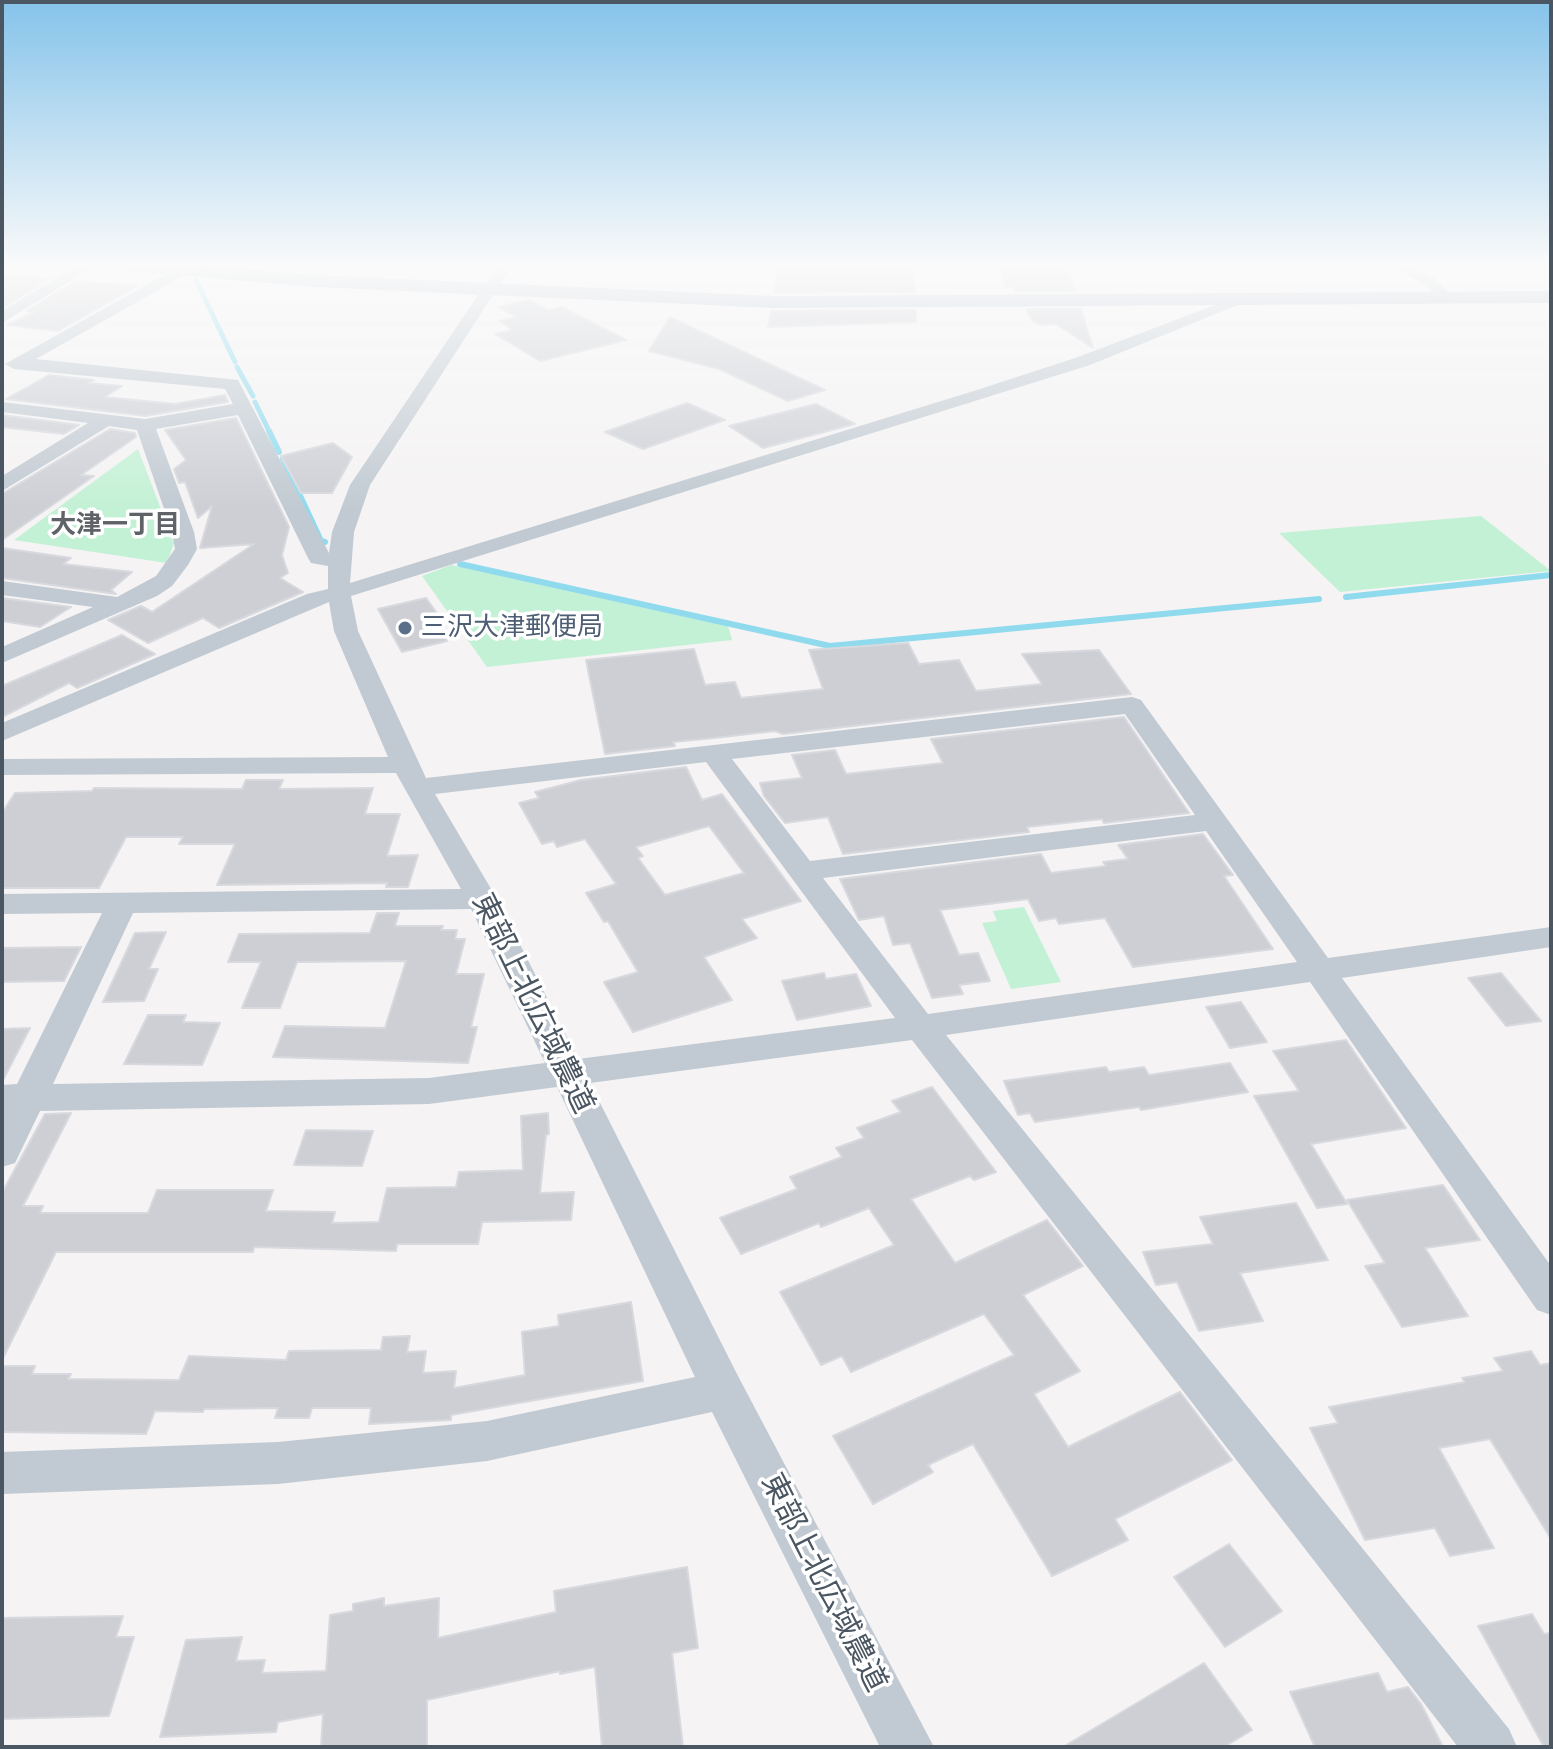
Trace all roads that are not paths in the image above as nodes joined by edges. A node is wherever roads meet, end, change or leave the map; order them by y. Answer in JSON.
{"nodes":[{"id":1,"x":47,"y":346,"type":"edge"},
{"id":2,"x":452,"y":346,"type":"edge"},
{"id":3,"x":1123,"y":346,"type":"edge"},
{"id":4,"x":10,"y":366,"type":"edge"},
{"id":5,"x":2,"y":407,"type":"edge"},
{"id":6,"x":244,"y":408,"type":"junction"},
{"id":7,"x":106,"y":420,"type":"junction"},
{"id":8,"x":145,"y":425,"type":"junction"},
{"id":9,"x":2,"y":485,"type":"edge"},
{"id":10,"x":339,"y":577,"type":"junction"},
{"id":11,"x":2,"y":588,"type":"edge"},
{"id":12,"x":121,"y":604,"type":"junction"},
{"id":13,"x":2,"y":656,"type":"edge"},
{"id":14,"x":2,"y":733,"type":"edge"},
{"id":15,"x":713,"y":753,"type":"junction"},
{"id":16,"x":2,"y":767,"type":"edge"},
{"id":17,"x":413,"y":776,"type":"junction"},
{"id":18,"x":1217,"y":821,"type":"junction"},
{"id":19,"x":804,"y":871,"type":"junction"},
{"id":20,"x":482,"y":899,"type":"junction"},
{"id":21,"x":123,"y":901,"type":"junction"},
{"id":22,"x":2,"y":904,"type":"edge"},
{"id":23,"x":1551,"y":937,"type":"edge"},
{"id":24,"x":1321,"y":970,"type":"junction"},
{"id":25,"x":920,"y":1027,"type":"junction"},
{"id":26,"x":566,"y":1074,"type":"junction"},
{"id":27,"x":16,"y":1097,"type":"edge"},
{"id":28,"x":2,"y":1153,"type":"edge"},
{"id":29,"x":1551,"y":1298,"type":"edge"},
{"id":30,"x":723,"y":1390,"type":"junction"},
{"id":31,"x":2,"y":1473,"type":"edge"},
{"id":32,"x":908,"y":1747,"type":"edge"},
{"id":33,"x":1491,"y":1747,"type":"edge"}],
"edges":[{"from":1,"to":4,"type":"street"},
{"from":2,"to":10,"type":"street","name":"東部上北広域農道"},
{"from":3,"to":10,"type":"street"},
{"from":4,"to":6,"type":"street"},
{"from":5,"to":7,"type":"street"},
{"from":6,"to":8,"type":"street"},
{"from":6,"to":10,"type":"street"},
{"from":7,"to":8,"type":"street"},
{"from":7,"to":9,"type":"street"},
{"from":8,"to":12,"type":"street"},
{"from":10,"to":14,"type":"street"},
{"from":10,"to":17,"type":"street","name":"東部上北広域農道"},
{"from":11,"to":12,"type":"street"},
{"from":12,"to":13,"type":"street"},
{"from":15,"to":17,"type":"street"},
{"from":15,"to":18,"type":"street"},
{"from":15,"to":19,"type":"street"},
{"from":16,"to":17,"type":"street"},
{"from":17,"to":20,"type":"street","name":"東部上北広域農道"},
{"from":18,"to":19,"type":"street"},
{"from":18,"to":24,"type":"street"},
{"from":19,"to":25,"type":"street"},
{"from":20,"to":21,"type":"street"},
{"from":20,"to":26,"type":"street","name":"東部上北広域農道"},
{"from":21,"to":22,"type":"street"},
{"from":21,"to":27,"type":"street"},
{"from":23,"to":24,"type":"street"},
{"from":24,"to":25,"type":"street"},
{"from":24,"to":29,"type":"street"},
{"from":25,"to":26,"type":"street"},
{"from":25,"to":33,"type":"street"},
{"from":26,"to":27,"type":"street"},
{"from":26,"to":30,"type":"street","name":"東部上北広域農道"},
{"from":27,"to":28,"type":"street"},
{"from":30,"to":31,"type":"street"},
{"from":30,"to":32,"type":"street","name":"東部上北広域農道"}]}
